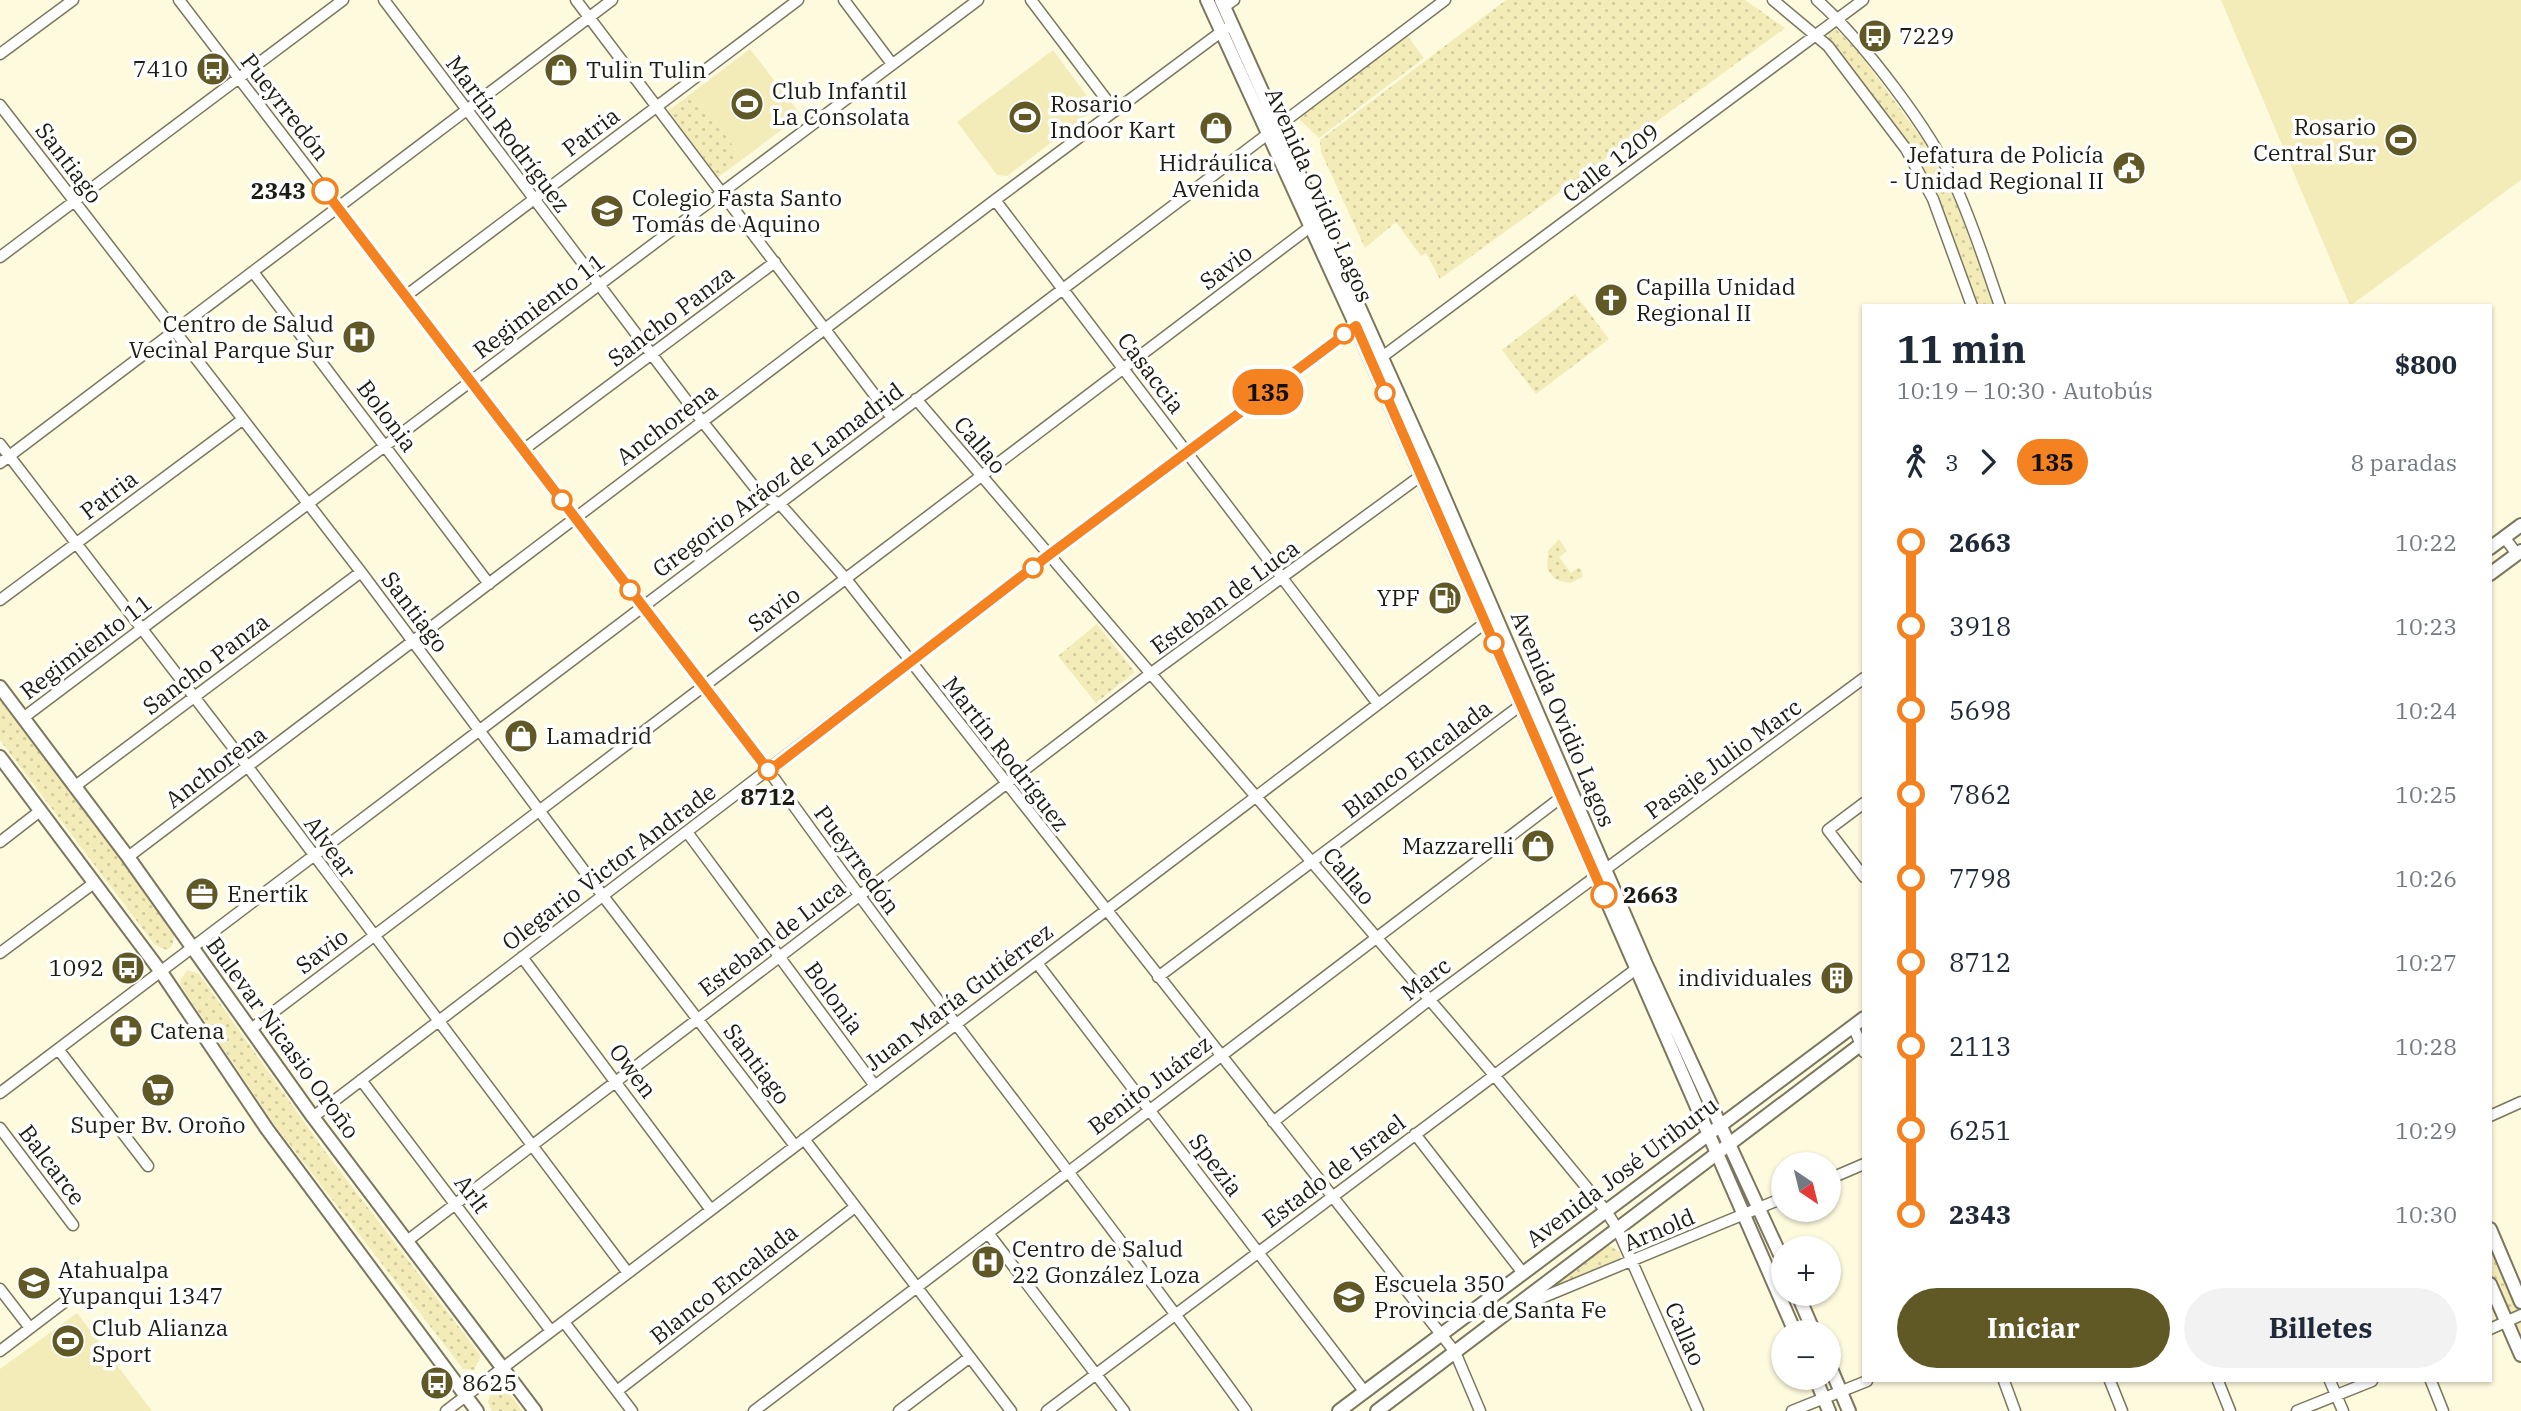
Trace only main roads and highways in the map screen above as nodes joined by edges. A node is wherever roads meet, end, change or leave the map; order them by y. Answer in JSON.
{"nodes":[{"id":1,"x":1207,"y":0,"type":"edge"},
{"id":2,"x":1226,"y":2,"type":"edge"},
{"id":3,"x":1227,"y":28,"type":"junction"},
{"id":4,"x":1361,"y":323,"type":"junction"},
{"id":5,"x":1426,"y":472,"type":"junction"},
{"id":6,"x":2521,"y":525,"type":"edge"},
{"id":7,"x":2492,"y":546,"type":"edge"},
{"id":8,"x":2519,"y":552,"type":"edge"},
{"id":9,"x":2492,"y":572,"type":"edge"},
{"id":10,"x":0,"y":687,"type":"edge"},
{"id":11,"x":1526,"y":701,"type":"junction"},
{"id":12,"x":0,"y":757,"type":"edge"},
{"id":13,"x":1640,"y":965,"type":"junction"},
{"id":14,"x":1862,"y":1019,"type":"edge"},
{"id":15,"x":1862,"y":1047,"type":"edge"},
{"id":16,"x":1721,"y":1124,"type":"junction"},
{"id":17,"x":1708,"y":1135,"type":"junction"},
{"id":18,"x":1729,"y":1142,"type":"junction"},
{"id":19,"x":1717,"y":1152,"type":"junction"},
{"id":20,"x":2492,"y":1234,"type":"edge"},
{"id":21,"x":1772,"y":1236,"type":"edge"},
{"id":22,"x":2492,"y":1289,"type":"edge"},
{"id":23,"x":2521,"y":1302,"type":"edge"},
{"id":24,"x":1790,"y":1320,"type":"edge"},
{"id":25,"x":2521,"y":1355,"type":"edge"},
{"id":26,"x":1821,"y":1390,"type":"edge"},
{"id":27,"x":1840,"y":1390,"type":"edge"},
{"id":28,"x":477,"y":1411,"type":"edge"},
{"id":29,"x":535,"y":1411,"type":"edge"},
{"id":30,"x":1339,"y":1411,"type":"edge"},
{"id":31,"x":1377,"y":1411,"type":"edge"},
{"id":32,"x":1829,"y":1411,"type":"edge"},
{"id":33,"x":1849,"y":1411,"type":"edge"}],
"edges":[{"from":1,"to":3,"type":"main road","name":"Avenida Ovidio Lagos"},
{"from":2,"to":3,"type":"main road","name":"Avenida Ovidio Lagos"},
{"from":3,"to":4,"type":"main road","name":"Avenida Ovidio Lagos"},
{"from":4,"to":5,"type":"main road","name":"Avenida Ovidio Lagos"},
{"from":4,"to":5,"type":"main road","name":"Avenida Ovidio Lagos"},
{"from":5,"to":11,"type":"main road","name":"Avenida Ovidio Lagos"},
{"from":5,"to":11,"type":"main road","name":"Avenida Ovidio Lagos"},
{"from":6,"to":7,"type":"main road"},
{"from":8,"to":9,"type":"main road"},
{"from":10,"to":29,"type":"main road","name":"Bulevar Nicasio Oroño"},
{"from":11,"to":13,"type":"main road","name":"Avenida Ovidio Lagos"},
{"from":12,"to":28,"type":"main road"},
{"from":13,"to":16,"type":"main road","name":"Avenida Ovidio Lagos"},
{"from":13,"to":17,"type":"main road","name":"Avenida Ovidio Lagos"},
{"from":14,"to":16,"type":"main road","name":"Avenida José Uriburu"},
{"from":15,"to":18,"type":"main road","name":"Avenida José Uriburu"},
{"from":16,"to":17,"type":"main road","name":"Avenida José Uriburu"},
{"from":16,"to":18,"type":"main road","name":"Avenida Ovidio Lagos"},
{"from":17,"to":19,"type":"main road","name":"Avenida Ovidio Lagos"},
{"from":17,"to":30,"type":"main road","name":"Avenida José Uriburu"},
{"from":18,"to":19,"type":"main road","name":"Avenida José Uriburu"},
{"from":18,"to":21,"type":"main road","name":"Avenida Ovidio Lagos"},
{"from":19,"to":24,"type":"main road","name":"Avenida Ovidio Lagos"},
{"from":19,"to":31,"type":"main road","name":"Avenida José Uriburu"},
{"from":20,"to":23,"type":"main road"},
{"from":22,"to":25,"type":"main road"},
{"from":26,"to":32,"type":"main road"},
{"from":27,"to":33,"type":"main road"}]}
